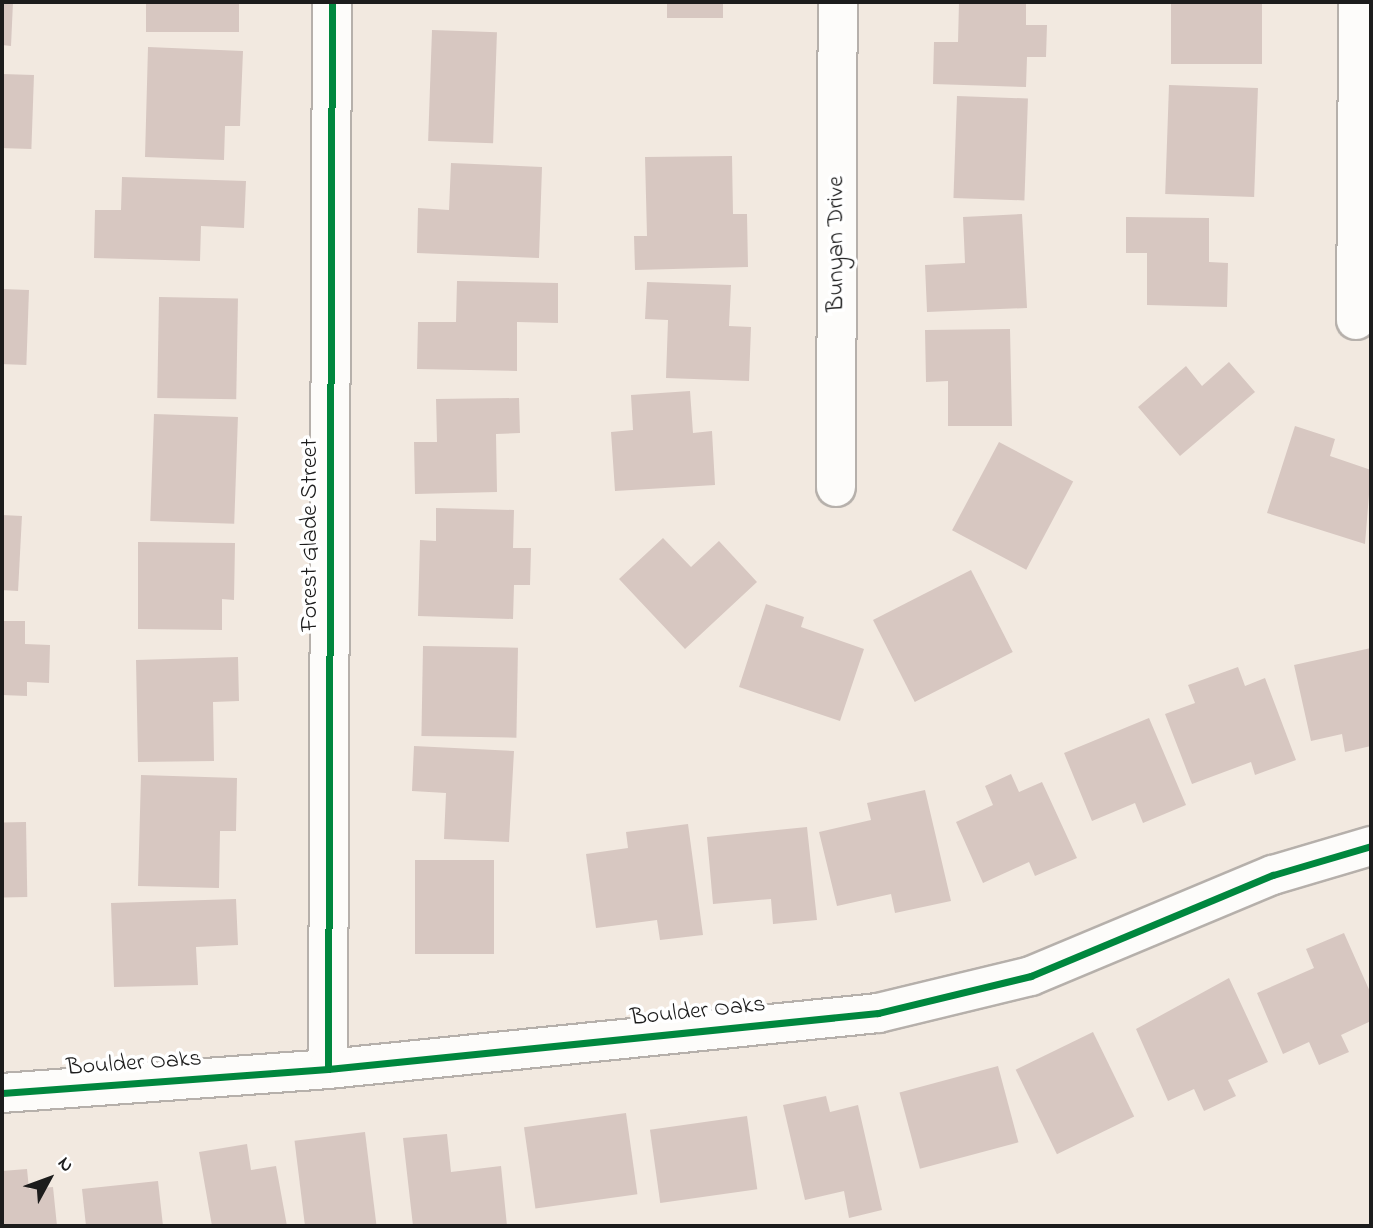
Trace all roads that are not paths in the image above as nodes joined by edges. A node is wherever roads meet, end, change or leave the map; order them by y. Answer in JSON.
{"nodes":[{"id":1,"x":332,"y":2,"type":"edge"},
{"id":2,"x":838,"y":2,"type":"edge"},
{"id":3,"x":1358,"y":2,"type":"edge"},
{"id":4,"x":1356,"y":320,"type":"dead end"},
{"id":5,"x":836,"y":487,"type":"dead end"},
{"id":6,"x":1371,"y":846,"type":"edge"},
{"id":7,"x":328,"y":1069,"type":"junction"},
{"id":8,"x":2,"y":1093,"type":"edge"}],
"edges":[{"from":1,"to":7,"type":"street","name":"Forest Glade Street"},
{"from":2,"to":5,"type":"street","name":"Bunyan Drive"},
{"from":3,"to":4,"type":"street"},
{"from":6,"to":7,"type":"street","name":"Boulder Oaks"},
{"from":7,"to":8,"type":"street","name":"Boulder Oaks"}]}
